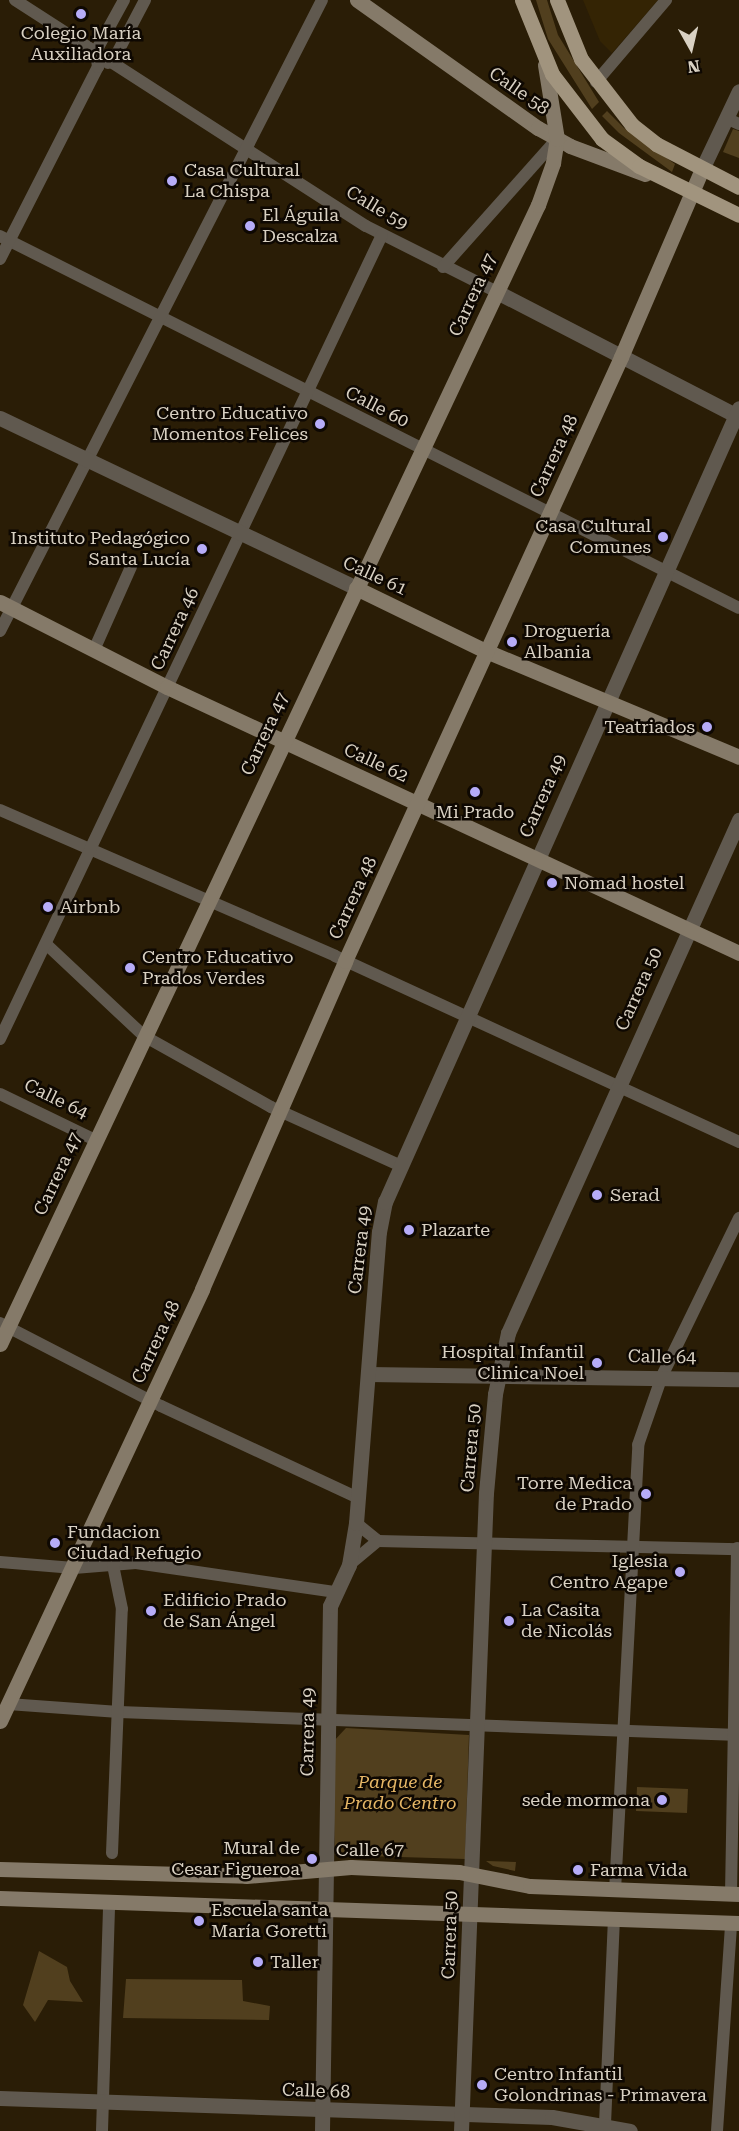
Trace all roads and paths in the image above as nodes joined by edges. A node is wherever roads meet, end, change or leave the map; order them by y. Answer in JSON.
{"nodes":[{"id":1,"x":15,"y":0,"type":"edge"},
{"id":2,"x":124,"y":0,"type":"edge"},
{"id":3,"x":145,"y":0,"type":"edge"},
{"id":4,"x":322,"y":0,"type":"edge"},
{"id":5,"x":357,"y":0,"type":"edge"},
{"id":6,"x":522,"y":0,"type":"edge"},
{"id":7,"x":557,"y":0,"type":"edge"},
{"id":8,"x":666,"y":0,"type":"edge"},
{"id":9,"x":96,"y":51,"type":"junction"},
{"id":10,"x":543,"y":56,"type":"junction"},
{"id":11,"x":113,"y":60,"type":"junction"},
{"id":12,"x":98,"y":67,"type":"junction"},
{"id":13,"x":596,"y":82,"type":"junction"},
{"id":14,"x":739,"y":91,"type":"edge"},
{"id":15,"x":733,"y":121,"type":"edge"},
{"id":16,"x":557,"y":139,"type":"junction"},
{"id":17,"x":245,"y":146,"type":"junction"},
{"id":18,"x":702,"y":168,"type":"junction"},
{"id":19,"x":674,"y":184,"type":"junction"},
{"id":20,"x":739,"y":187,"type":"edge"},
{"id":21,"x":692,"y":193,"type":"junction"},
{"id":22,"x":739,"y":215,"type":"edge"},
{"id":23,"x":381,"y":235,"type":"junction"},
{"id":24,"x":4,"y":238,"type":"edge"},
{"id":25,"x":0,"y":259,"type":"edge"},
{"id":26,"x":443,"y":267,"type":"junction"},
{"id":27,"x":497,"y":292,"type":"junction"},
{"id":28,"x":161,"y":319,"type":"junction"},
{"id":29,"x":621,"y":357,"type":"junction"},
{"id":30,"x":307,"y":392,"type":"junction"},
{"id":31,"x":738,"y":413,"type":"edge"},
{"id":32,"x":0,"y":418,"type":"edge"},
{"id":33,"x":422,"y":450,"type":"junction"},
{"id":34,"x":88,"y":462,"type":"junction"},
{"id":35,"x":549,"y":513,"type":"junction"},
{"id":36,"x":240,"y":534,"type":"junction"},
{"id":37,"x":131,"y":567,"type":"dead end"},
{"id":38,"x":665,"y":572,"type":"junction"},
{"id":39,"x":356,"y":588,"type":"junction"},
{"id":40,"x":6,"y":605,"type":"edge"},
{"id":41,"x":739,"y":608,"type":"edge"},
{"id":42,"x":0,"y":631,"type":"edge"},
{"id":43,"x":94,"y":650,"type":"junction"},
{"id":44,"x":486,"y":651,"type":"junction"},
{"id":45,"x":167,"y":687,"type":"junction"},
{"id":46,"x":607,"y":703,"type":"junction"},
{"id":47,"x":283,"y":741,"type":"junction"},
{"id":48,"x":739,"y":757,"type":"edge"},
{"id":49,"x":417,"y":803,"type":"junction"},
{"id":50,"x":0,"y":810,"type":"edge"},
{"id":51,"x":739,"y":820,"type":"edge"},
{"id":52,"x":90,"y":849,"type":"junction"},
{"id":53,"x":537,"y":860,"type":"junction"},
{"id":54,"x":207,"y":901,"type":"junction"},
{"id":55,"x":688,"y":930,"type":"junction"},
{"id":56,"x":46,"y":944,"type":"junction"},
{"id":57,"x":739,"y":953,"type":"edge"},
{"id":58,"x":345,"y":961,"type":"junction"},
{"id":59,"x":467,"y":1018,"type":"junction"},
{"id":60,"x":144,"y":1036,"type":"junction"},
{"id":61,"x":0,"y":1039,"type":"edge"},
{"id":62,"x":617,"y":1087,"type":"junction"},
{"id":63,"x":0,"y":1094,"type":"edge"},
{"id":64,"x":279,"y":1111,"type":"junction"},
{"id":65,"x":95,"y":1140,"type":"junction"},
{"id":66,"x":739,"y":1142,"type":"edge"},
{"id":67,"x":401,"y":1166,"type":"junction"},
{"id":68,"x":739,"y":1218,"type":"edge"},
{"id":69,"x":4,"y":1325,"type":"edge"},
{"id":70,"x":0,"y":1344,"type":"edge"},
{"id":71,"x":368,"y":1374,"type":"junction"},
{"id":72,"x":500,"y":1375,"type":"junction"},
{"id":73,"x":662,"y":1376,"type":"junction"},
{"id":74,"x":739,"y":1379,"type":"edge"},
{"id":75,"x":151,"y":1401,"type":"junction"},
{"id":76,"x":356,"y":1497,"type":"junction"},
{"id":77,"x":356,"y":1523,"type":"junction"},
{"id":78,"x":378,"y":1541,"type":"junction"},
{"id":79,"x":484,"y":1541,"type":"junction"},
{"id":80,"x":631,"y":1545,"type":"junction"},
{"id":81,"x":738,"y":1549,"type":"edge"},
{"id":82,"x":0,"y":1562,"type":"edge"},
{"id":83,"x":113,"y":1565,"type":"junction"},
{"id":84,"x":349,"y":1565,"type":"junction"},
{"id":85,"x":74,"y":1568,"type":"junction"},
{"id":86,"x":336,"y":1592,"type":"junction"},
{"id":87,"x":4,"y":1708,"type":"edge"},
{"id":88,"x":119,"y":1712,"type":"junction"},
{"id":89,"x":328,"y":1720,"type":"junction"},
{"id":90,"x":0,"y":1721,"type":"edge"},
{"id":91,"x":477,"y":1726,"type":"junction"},
{"id":92,"x":623,"y":1732,"type":"junction"},
{"id":93,"x":737,"y":1735,"type":"edge"},
{"id":94,"x":112,"y":1853,"type":"dead end"},
{"id":95,"x":0,"y":1869,"type":"edge"},
{"id":96,"x":325,"y":1869,"type":"junction"},
{"id":97,"x":472,"y":1874,"type":"junction"},
{"id":98,"x":615,"y":1892,"type":"junction"},
{"id":99,"x":735,"y":1894,"type":"edge"},
{"id":100,"x":0,"y":1898,"type":"edge"},
{"id":101,"x":109,"y":1902,"type":"junction"},
{"id":102,"x":326,"y":1909,"type":"junction"},
{"id":103,"x":471,"y":1914,"type":"junction"},
{"id":104,"x":614,"y":1919,"type":"junction"},
{"id":105,"x":735,"y":1923,"type":"edge"},
{"id":106,"x":0,"y":2098,"type":"edge"},
{"id":107,"x":103,"y":2100,"type":"junction"},
{"id":108,"x":323,"y":2110,"type":"junction"},
{"id":109,"x":462,"y":2114,"type":"junction"},
{"id":110,"x":605,"y":2124,"type":"junction"},
{"id":111,"x":102,"y":2131,"type":"edge"},
{"id":112,"x":322,"y":2131,"type":"edge"},
{"id":113,"x":461,"y":2131,"type":"edge"},
{"id":114,"x":630,"y":2131,"type":"edge"},
{"id":115,"x":717,"y":2131,"type":"edge"}],
"edges":[{"from":1,"to":9,"type":"street","name":"Calle 59"},
{"from":2,"to":9,"type":"street"},
{"from":3,"to":11,"type":"street"},
{"from":4,"to":17,"type":"street"},
{"from":5,"to":16,"type":"main road","name":"Calle 58"},
{"from":6,"to":10,"type":"main road"},
{"from":7,"to":13,"type":"main road"},
{"from":8,"to":13,"type":"street"},
{"from":9,"to":11,"type":"street","name":"Calle 59"},
{"from":9,"to":12,"type":"street"},
{"from":10,"to":16,"type":"main road","name":"Carrera 47"},
{"from":10,"to":19,"type":"main road"},
{"from":11,"to":12,"type":"street"},
{"from":11,"to":17,"type":"street","name":"Calle 59"},
{"from":12,"to":24,"type":"street"},
{"from":13,"to":18,"type":"main road"},
{"from":14,"to":15,"type":"street","name":"Carrera 48"},
{"from":15,"to":18,"type":"street","name":"Carrera 48"},
{"from":16,"to":19,"type":"main road","name":"Calle 58"},
{"from":16,"to":26,"type":"street","name":"Carrera 47"},
{"from":16,"to":27,"type":"main road","name":"Carrera 47"},
{"from":17,"to":23,"type":"street","name":"Calle 59"},
{"from":17,"to":28,"type":"street"},
{"from":18,"to":20,"type":"main road"},
{"from":18,"to":21,"type":"main road","name":"Carrera 48"},
{"from":19,"to":21,"type":"main road"},
{"from":21,"to":22,"type":"main road"},
{"from":21,"to":29,"type":"main road","name":"Carrera 48"},
{"from":23,"to":26,"type":"street","name":"Calle 59"},
{"from":23,"to":30,"type":"street","name":"Carrera 46"},
{"from":24,"to":25,"type":"street"},
{"from":24,"to":28,"type":"street","name":"Calle 60"},
{"from":26,"to":27,"type":"street","name":"Calle 59"},
{"from":27,"to":29,"type":"street","name":"Calle 59"},
{"from":27,"to":33,"type":"main road","name":"Carrera 47"},
{"from":28,"to":30,"type":"street","name":"Calle 60"},
{"from":28,"to":34,"type":"street"},
{"from":29,"to":31,"type":"street","name":"Calle 59"},
{"from":29,"to":35,"type":"main road","name":"Carrera 48"},
{"from":30,"to":33,"type":"street","name":"Calle 60"},
{"from":30,"to":36,"type":"street","name":"Carrera 46"},
{"from":31,"to":38,"type":"street","name":"Carrera 49"},
{"from":32,"to":34,"type":"street","name":"Calle 61"},
{"from":33,"to":35,"type":"street","name":"Calle 60"},
{"from":33,"to":39,"type":"main road","name":"Carrera 47"},
{"from":34,"to":36,"type":"street","name":"Calle 61"},
{"from":34,"to":40,"type":"street"},
{"from":35,"to":38,"type":"street","name":"Calle 60"},
{"from":35,"to":44,"type":"main road","name":"Carrera 48"},
{"from":36,"to":39,"type":"street","name":"Calle 61"},
{"from":36,"to":45,"type":"street","name":"Carrera 46"},
{"from":37,"to":43,"type":"street"},
{"from":38,"to":41,"type":"street","name":"Calle 60"},
{"from":38,"to":46,"type":"street","name":"Carrera 49"},
{"from":39,"to":44,"type":"main road","name":"Calle 61"},
{"from":39,"to":47,"type":"main road","name":"Carrera 47"},
{"from":40,"to":42,"type":"street"},
{"from":40,"to":43,"type":"main road","name":"Calle 62"},
{"from":43,"to":45,"type":"main road","name":"Calle 62"},
{"from":44,"to":46,"type":"main road","name":"Calle 61"},
{"from":44,"to":49,"type":"main road","name":"Carrera 48"},
{"from":45,"to":47,"type":"main road","name":"Calle 62"},
{"from":45,"to":52,"type":"street","name":"Carrera 46"},
{"from":46,"to":48,"type":"main road","name":"Calle 61"},
{"from":46,"to":53,"type":"street","name":"Carrera 49"},
{"from":47,"to":49,"type":"main road","name":"Calle 62"},
{"from":47,"to":54,"type":"main road","name":"Carrera 47"},
{"from":49,"to":53,"type":"main road","name":"Calle 62"},
{"from":49,"to":58,"type":"main road","name":"Carrera 48"},
{"from":50,"to":52,"type":"street"},
{"from":51,"to":55,"type":"street","name":"Carrera 50"},
{"from":52,"to":54,"type":"street"},
{"from":52,"to":56,"type":"street","name":"Carrera 46"},
{"from":53,"to":55,"type":"main road","name":"Calle 62"},
{"from":53,"to":59,"type":"street","name":"Carrera 49"},
{"from":54,"to":58,"type":"street"},
{"from":54,"to":60,"type":"main road","name":"Carrera 47"},
{"from":55,"to":57,"type":"main road","name":"Calle 62"},
{"from":55,"to":62,"type":"street","name":"Carrera 50"},
{"from":56,"to":60,"type":"street"},
{"from":56,"to":61,"type":"street","name":"Carrera 46"},
{"from":58,"to":59,"type":"street"},
{"from":58,"to":64,"type":"main road","name":"Carrera 48"},
{"from":59,"to":62,"type":"street"},
{"from":59,"to":67,"type":"street","name":"Carrera 49"},
{"from":60,"to":64,"type":"street"},
{"from":60,"to":65,"type":"main road","name":"Carrera 47"},
{"from":62,"to":66,"type":"street"},
{"from":62,"to":72,"type":"street","name":"Carrera 50"},
{"from":63,"to":65,"type":"street","name":"Calle 64"},
{"from":64,"to":67,"type":"street"},
{"from":64,"to":75,"type":"main road","name":"Carrera 48"},
{"from":65,"to":69,"type":"main road","name":"Carrera 47"},
{"from":67,"to":71,"type":"street","name":"Carrera 49"},
{"from":68,"to":73,"type":"street"},
{"from":69,"to":70,"type":"main road","name":"Carrera 47"},
{"from":69,"to":75,"type":"street"},
{"from":71,"to":72,"type":"street","name":"Calle 64"},
{"from":71,"to":76,"type":"street","name":"Carrera 49"},
{"from":72,"to":73,"type":"street","name":"Calle 64"},
{"from":72,"to":79,"type":"street","name":"Carrera 50"},
{"from":73,"to":74,"type":"street","name":"Calle 64"},
{"from":73,"to":80,"type":"street"},
{"from":75,"to":76,"type":"street"},
{"from":75,"to":85,"type":"main road","name":"Carrera 48"},
{"from":76,"to":77,"type":"street","name":"Carrera 49"},
{"from":77,"to":78,"type":"street"},
{"from":77,"to":84,"type":"street","name":"Carrera 49"},
{"from":78,"to":79,"type":"street"},
{"from":78,"to":84,"type":"street"},
{"from":79,"to":80,"type":"street"},
{"from":79,"to":91,"type":"street","name":"Carrera 50"},
{"from":80,"to":81,"type":"street"},
{"from":80,"to":92,"type":"street"},
{"from":81,"to":93,"type":"street"},
{"from":82,"to":85,"type":"street"},
{"from":83,"to":85,"type":"street"},
{"from":83,"to":86,"type":"street"},
{"from":83,"to":88,"type":"street"},
{"from":84,"to":86,"type":"street","name":"Carrera 49"},
{"from":85,"to":87,"type":"main road","name":"Carrera 48"},
{"from":86,"to":89,"type":"street","name":"Carrera 49"},
{"from":87,"to":88,"type":"street"},
{"from":87,"to":90,"type":"main road","name":"Carrera 48"},
{"from":88,"to":89,"type":"street"},
{"from":88,"to":94,"type":"street"},
{"from":89,"to":91,"type":"street"},
{"from":89,"to":96,"type":"street","name":"Carrera 49"},
{"from":91,"to":92,"type":"street"},
{"from":91,"to":97,"type":"street","name":"Carrera 50"},
{"from":92,"to":93,"type":"street"},
{"from":92,"to":98,"type":"street"},
{"from":93,"to":99,"type":"street"},
{"from":95,"to":96,"type":"main road","name":"Calle 67"},
{"from":96,"to":97,"type":"main road","name":"Calle 67"},
{"from":96,"to":102,"type":"street","name":"Carrera 49"},
{"from":97,"to":98,"type":"main road","name":"Calle 67"},
{"from":97,"to":103,"type":"street","name":"Carrera 50"},
{"from":98,"to":99,"type":"main road","name":"Calle 67"},
{"from":100,"to":101,"type":"main road"},
{"from":101,"to":102,"type":"main road"},
{"from":101,"to":107,"type":"street"},
{"from":102,"to":103,"type":"main road"},
{"from":102,"to":108,"type":"street","name":"Carrera 49"},
{"from":103,"to":104,"type":"main road"},
{"from":103,"to":109,"type":"street","name":"Carrera 50"},
{"from":104,"to":105,"type":"main road"},
{"from":104,"to":110,"type":"street"},
{"from":105,"to":115,"type":"street"},
{"from":106,"to":107,"type":"street","name":"Calle 68"},
{"from":107,"to":108,"type":"street","name":"Calle 68"},
{"from":107,"to":111,"type":"street"},
{"from":108,"to":109,"type":"street","name":"Calle 68"},
{"from":108,"to":112,"type":"street","name":"Carrera 49"},
{"from":109,"to":110,"type":"street","name":"Calle 68"},
{"from":109,"to":113,"type":"street","name":"Carrera 50"},
{"from":110,"to":114,"type":"street","name":"Calle 68"}]}
